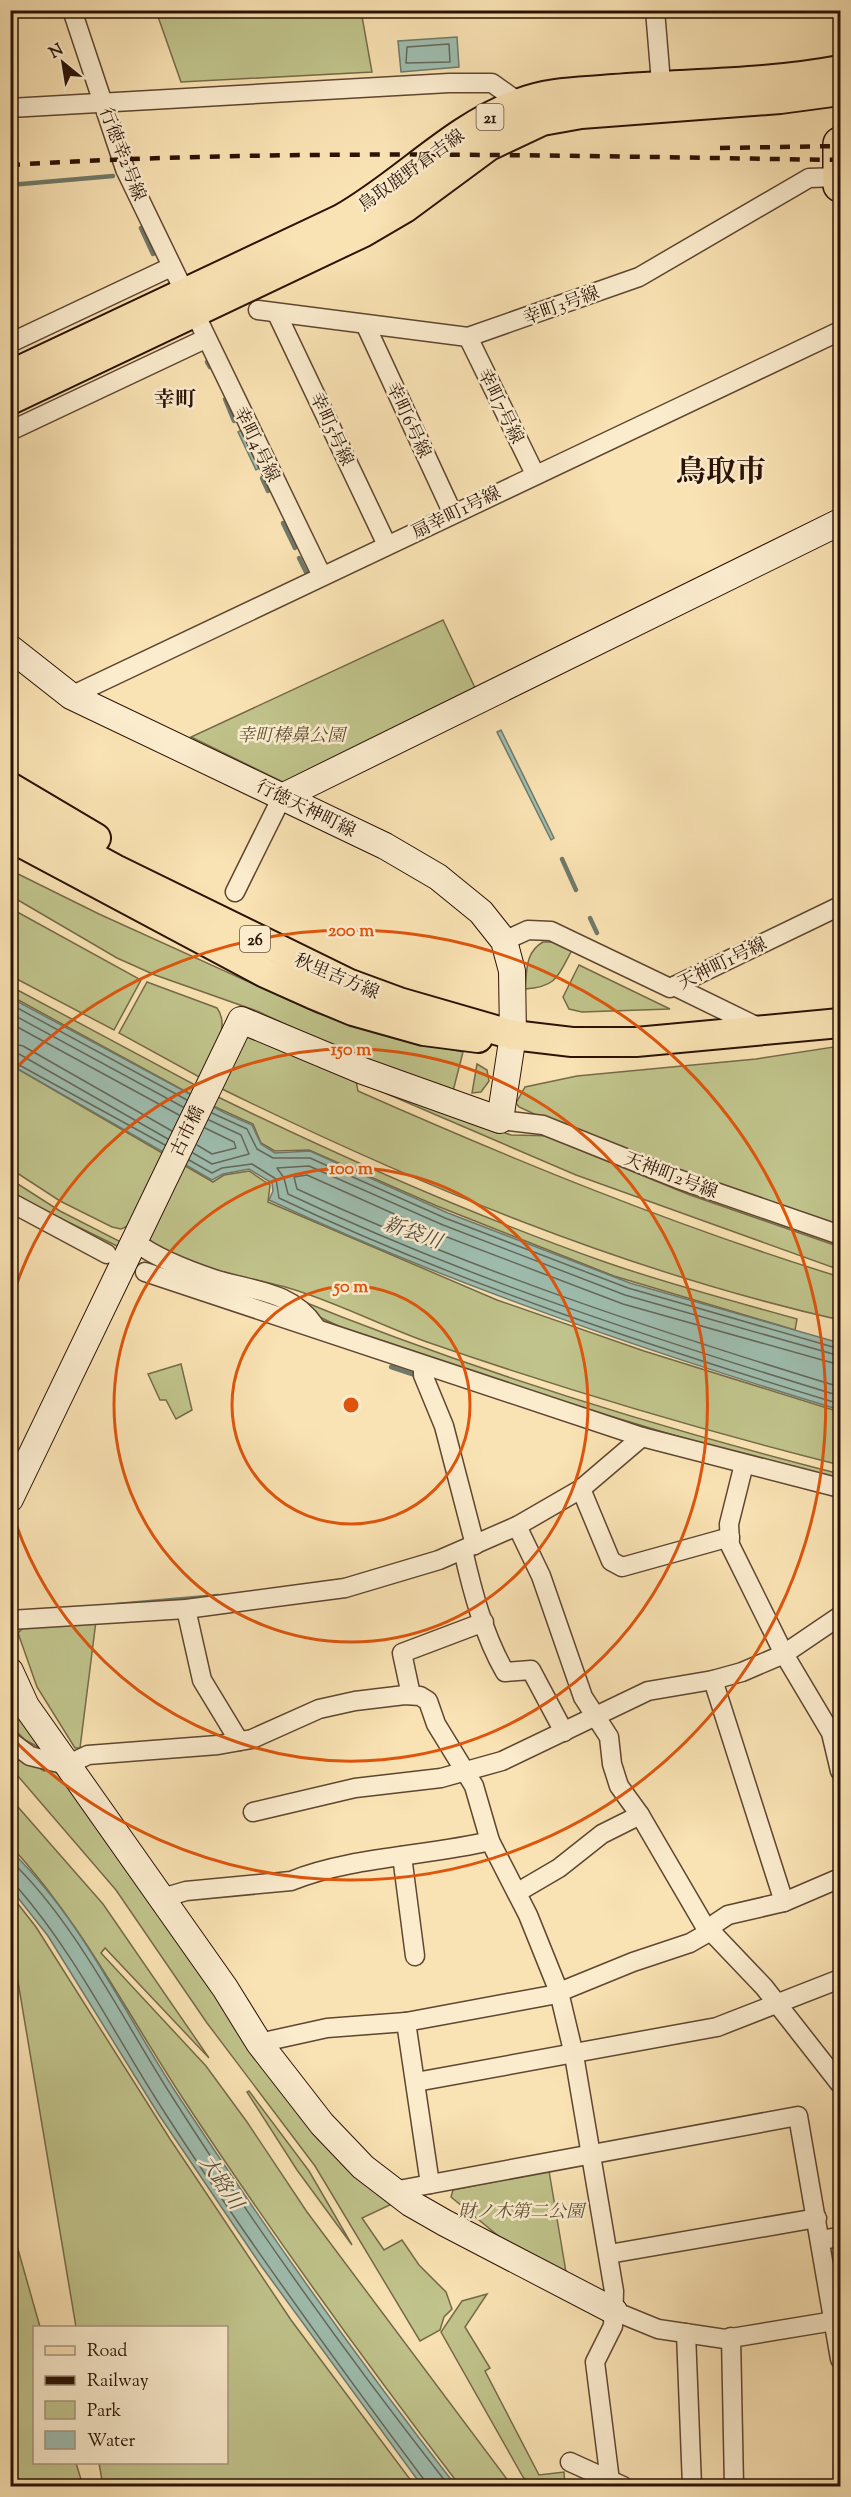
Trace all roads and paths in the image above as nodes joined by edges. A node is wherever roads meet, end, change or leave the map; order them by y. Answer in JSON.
{"nodes":[{"id":1,"x":72,"y":10,"type":"edge"},
{"id":2,"x":656,"y":10,"type":"edge"},
{"id":3,"x":840,"y":70,"type":"edge"},
{"id":4,"x":840,"y":91,"type":"edge"},
{"id":5,"x":662,"y":96,"type":"junction"},
{"id":6,"x":520,"y":103,"type":"junction"},
{"id":7,"x":102,"y":104,"type":"junction"},
{"id":8,"x":10,"y":108,"type":"edge"},
{"id":9,"x":840,"y":144,"type":"edge"},
{"id":10,"x":840,"y":181,"type":"edge"},
{"id":11,"x":171,"y":267,"type":"junction"},
{"id":12,"x":188,"y":303,"type":"junction"},
{"id":13,"x":258,"y":310,"type":"dead end"},
{"id":14,"x":277,"y":314,"type":"junction"},
{"id":15,"x":366,"y":326,"type":"junction"},
{"id":16,"x":840,"y":331,"type":"edge"},
{"id":17,"x":468,"y":337,"type":"junction"},
{"id":18,"x":205,"y":339,"type":"junction"},
{"id":19,"x":10,"y":343,"type":"edge"},
{"id":20,"x":10,"y":375,"type":"edge"},
{"id":21,"x":10,"y":400,"type":"edge"},
{"id":22,"x":10,"y":431,"type":"edge"},
{"id":23,"x":535,"y":474,"type":"junction"},
{"id":24,"x":453,"y":514,"type":"junction"},
{"id":25,"x":840,"y":522,"type":"edge"},
{"id":26,"x":387,"y":545,"type":"junction"},
{"id":27,"x":322,"y":576,"type":"junction"},
{"id":28,"x":10,"y":648,"type":"edge"},
{"id":29,"x":71,"y":696,"type":"junction"},
{"id":30,"x":10,"y":787,"type":"edge"},
{"id":31,"x":282,"y":796,"type":"junction"},
{"id":32,"x":10,"y":812,"type":"edge"},
{"id":33,"x":10,"y":837,"type":"edge"},
{"id":34,"x":10,"y":858,"type":"edge"},
{"id":35,"x":235,"y":892,"type":"dead end"},
{"id":36,"x":840,"y":906,"type":"edge"},
{"id":37,"x":504,"y":941,"type":"junction"},
{"id":38,"x":318,"y":970,"type":"junction"},
{"id":39,"x":265,"y":973,"type":"junction"},
{"id":40,"x":674,"y":986,"type":"junction"},
{"id":41,"x":840,"y":1023,"type":"edge"},
{"id":42,"x":768,"y":1031,"type":"junction"},
{"id":43,"x":513,"y":1035,"type":"junction"},
{"id":44,"x":500,"y":1120,"type":"junction"},
{"id":45,"x":10,"y":1202,"type":"edge"},
{"id":46,"x":139,"y":1234,"type":"junction"},
{"id":47,"x":840,"y":1235,"type":"edge"},
{"id":48,"x":107,"y":1254,"type":"dead end"},
{"id":49,"x":145,"y":1272,"type":"dead end"},
{"id":50,"x":315,"y":1326,"type":"junction"},
{"id":51,"x":423,"y":1366,"type":"junction"},
{"id":52,"x":642,"y":1437,"type":"junction"},
{"id":53,"x":744,"y":1464,"type":"junction"},
{"id":54,"x":840,"y":1488,"type":"edge"},
{"id":55,"x":581,"y":1489,"type":"junction"},
{"id":56,"x":10,"y":1499,"type":"edge"},
{"id":57,"x":517,"y":1526,"type":"junction"},
{"id":58,"x":730,"y":1538,"type":"junction"},
{"id":59,"x":469,"y":1547,"type":"junction"},
{"id":60,"x":186,"y":1609,"type":"junction"},
{"id":61,"x":840,"y":1616,"type":"edge"},
{"id":62,"x":10,"y":1620,"type":"edge"},
{"id":63,"x":484,"y":1622,"type":"junction"},
{"id":64,"x":784,"y":1654,"type":"junction"},
{"id":65,"x":10,"y":1671,"type":"edge"},
{"id":66,"x":713,"y":1680,"type":"junction"},
{"id":67,"x":411,"y":1695,"type":"junction"},
{"id":68,"x":596,"y":1714,"type":"junction"},
{"id":69,"x":564,"y":1732,"type":"junction"},
{"id":70,"x":10,"y":1741,"type":"edge"},
{"id":71,"x":239,"y":1741,"type":"junction"},
{"id":72,"x":67,"y":1765,"type":"junction"},
{"id":73,"x":840,"y":1770,"type":"edge"},
{"id":74,"x":466,"y":1772,"type":"junction"},
{"id":75,"x":253,"y":1812,"type":"dead end"},
{"id":76,"x":640,"y":1815,"type":"junction"},
{"id":77,"x":490,"y":1840,"type":"junction"},
{"id":78,"x":402,"y":1856,"type":"junction"},
{"id":79,"x":840,"y":1878,"type":"edge"},
{"id":80,"x":518,"y":1893,"type":"junction"},
{"id":81,"x":162,"y":1898,"type":"junction"},
{"id":82,"x":784,"y":1902,"type":"junction"},
{"id":83,"x":711,"y":1931,"type":"junction"},
{"id":84,"x":415,"y":1956,"type":"dead end"},
{"id":85,"x":840,"y":1979,"type":"edge"},
{"id":86,"x":559,"y":1992,"type":"junction"},
{"id":87,"x":776,"y":2002,"type":"junction"},
{"id":88,"x":406,"y":2022,"type":"junction"},
{"id":89,"x":259,"y":2043,"type":"junction"},
{"id":90,"x":574,"y":2055,"type":"junction"},
{"id":91,"x":416,"y":2082,"type":"junction"},
{"id":92,"x":840,"y":2084,"type":"edge"},
{"id":93,"x":592,"y":2154,"type":"junction"},
{"id":94,"x":430,"y":2184,"type":"junction"},
{"id":95,"x":393,"y":2191,"type":"junction"},
{"id":96,"x":817,"y":2218,"type":"junction"},
{"id":97,"x":840,"y":2237,"type":"edge"},
{"id":98,"x":820,"y":2240,"type":"junction"},
{"id":99,"x":609,"y":2254,"type":"junction"},
{"id":100,"x":614,"y":2312,"type":"junction"},
{"id":101,"x":837,"y":2320,"type":"edge"},
{"id":102,"x":686,"y":2333,"type":"junction"},
{"id":103,"x":731,"y":2337,"type":"junction"},
{"id":104,"x":840,"y":2359,"type":"edge"},
{"id":105,"x":570,"y":2462,"type":"dead end"},
{"id":106,"x":617,"y":2484,"type":"edge"},
{"id":107,"x":692,"y":2487,"type":"edge"},
{"id":108,"x":734,"y":2487,"type":"edge"}],
"edges":[{"from":1,"to":7,"type":"street","name":"行徳幸2号線"},
{"from":2,"to":5,"type":"street"},
{"from":3,"to":5,"type":"main road","name":"鳥取鹿野倉吉線","number":"21"},
{"from":4,"to":5,"type":"main road","name":"鳥取鹿野倉吉線","number":"21"},
{"from":5,"to":6,"type":"main road","name":"鳥取鹿野倉吉線","number":"21"},
{"from":5,"to":12,"type":"main road","name":"鳥取鹿野倉吉線","number":"21"},
{"from":6,"to":7,"type":"street"},
{"from":6,"to":12,"type":"main road","name":"鳥取鹿野倉吉線","number":"21"},
{"from":7,"to":8,"type":"street"},
{"from":7,"to":11,"type":"street","name":"行徳幸2号線"},
{"from":9,"to":10,"type":"highway"},
{"from":10,"to":17,"type":"street","name":"幸町3号線"},
{"from":11,"to":12,"type":"street","name":"行徳幸2号線"},
{"from":11,"to":19,"type":"street"},
{"from":12,"to":18,"type":"street","name":"幸町4号線"},
{"from":12,"to":20,"type":"main road","name":"鳥取鹿野倉吉線","number":"21"},
{"from":12,"to":21,"type":"main road","name":"鳥取鹿野倉吉線","number":"21"},
{"from":13,"to":14,"type":"street","name":"幸町3号線"},
{"from":14,"to":15,"type":"street","name":"幸町3号線"},
{"from":14,"to":26,"type":"street","name":"幸町5号線"},
{"from":15,"to":17,"type":"street","name":"幸町3号線"},
{"from":15,"to":24,"type":"street","name":"幸町6号線"},
{"from":16,"to":23,"type":"street","name":"扇幸町1号線"},
{"from":17,"to":23,"type":"street","name":"幸町7号線"},
{"from":18,"to":22,"type":"street"},
{"from":18,"to":27,"type":"street","name":"幸町4号線"},
{"from":23,"to":24,"type":"street","name":"扇幸町1号線"},
{"from":24,"to":26,"type":"street","name":"扇幸町1号線"},
{"from":25,"to":31,"type":"street"},
{"from":26,"to":27,"type":"street","name":"扇幸町1号線"},
{"from":27,"to":29,"type":"street","name":"扇幸町1号線"},
{"from":28,"to":29,"type":"street","name":"行徳天神町線"},
{"from":29,"to":31,"type":"street","name":"行徳天神町線"},
{"from":30,"to":38,"type":"main road"},
{"from":31,"to":35,"type":"street"},
{"from":31,"to":37,"type":"street","name":"行徳天神町線"},
{"from":32,"to":38,"type":"main road","name":"秋里吉方線","number":"26"},
{"from":33,"to":39,"type":"main road","name":"秋里吉方線","number":"26"},
{"from":34,"to":39,"type":"main road"},
{"from":36,"to":40,"type":"street","name":"天神町1号線"},
{"from":37,"to":40,"type":"street","name":"天神町1号線"},
{"from":37,"to":43,"type":"street","name":"行徳天神町線"},
{"from":38,"to":43,"type":"main road","name":"秋里吉方線","number":"26"},
{"from":39,"to":43,"type":"main road","name":"秋里吉方線","number":"26"},
{"from":40,"to":42,"type":"street"},
{"from":41,"to":42,"type":"main road","name":"秋里吉方線","number":"26"},
{"from":42,"to":43,"type":"main road","name":"秋里吉方線","number":"26"},
{"from":43,"to":44,"type":"street","name":"行徳天神町線"},
{"from":44,"to":46,"type":"street","name":"古市橋"},
{"from":44,"to":47,"type":"street","name":"天神町2号線"},
{"from":45,"to":48,"type":"street"},
{"from":46,"to":50,"type":"street"},
{"from":46,"to":56,"type":"street","name":"古市橋"},
{"from":49,"to":50,"type":"street"},
{"from":50,"to":51,"type":"street"},
{"from":51,"to":52,"type":"street"},
{"from":51,"to":59,"type":"street"},
{"from":52,"to":53,"type":"street"},
{"from":52,"to":55,"type":"street"},
{"from":53,"to":54,"type":"street"},
{"from":53,"to":58,"type":"street"},
{"from":55,"to":57,"type":"street"},
{"from":55,"to":58,"type":"street"},
{"from":57,"to":59,"type":"street"},
{"from":57,"to":68,"type":"street"},
{"from":58,"to":64,"type":"street"},
{"from":59,"to":60,"type":"street"},
{"from":59,"to":63,"type":"street"},
{"from":60,"to":62,"type":"street"},
{"from":60,"to":71,"type":"street"},
{"from":61,"to":64,"type":"street"},
{"from":63,"to":67,"type":"street"},
{"from":63,"to":69,"type":"street"},
{"from":64,"to":66,"type":"street"},
{"from":64,"to":73,"type":"street"},
{"from":65,"to":72,"type":"street"},
{"from":66,"to":68,"type":"street"},
{"from":66,"to":82,"type":"street"},
{"from":67,"to":71,"type":"street"},
{"from":67,"to":74,"type":"street"},
{"from":68,"to":69,"type":"street"},
{"from":68,"to":76,"type":"street"},
{"from":69,"to":74,"type":"street"},
{"from":70,"to":72,"type":"street"},
{"from":71,"to":72,"type":"street"},
{"from":72,"to":81,"type":"street"},
{"from":74,"to":75,"type":"street"},
{"from":74,"to":77,"type":"street"},
{"from":76,"to":80,"type":"street"},
{"from":76,"to":83,"type":"street"},
{"from":77,"to":78,"type":"street"},
{"from":77,"to":80,"type":"street"},
{"from":78,"to":81,"type":"street"},
{"from":78,"to":84,"type":"street"},
{"from":79,"to":82,"type":"street"},
{"from":80,"to":86,"type":"street"},
{"from":81,"to":89,"type":"street"},
{"from":82,"to":83,"type":"street"},
{"from":83,"to":86,"type":"street"},
{"from":83,"to":87,"type":"street"},
{"from":85,"to":87,"type":"street"},
{"from":86,"to":88,"type":"street"},
{"from":86,"to":90,"type":"street"},
{"from":87,"to":90,"type":"street"},
{"from":87,"to":92,"type":"street"},
{"from":88,"to":89,"type":"street"},
{"from":88,"to":91,"type":"street"},
{"from":89,"to":95,"type":"street"},
{"from":90,"to":91,"type":"street"},
{"from":90,"to":93,"type":"street"},
{"from":91,"to":94,"type":"street"},
{"from":93,"to":94,"type":"street"},
{"from":93,"to":96,"type":"street"},
{"from":93,"to":99,"type":"street"},
{"from":94,"to":95,"type":"street"},
{"from":95,"to":100,"type":"street"},
{"from":96,"to":98,"type":"street"},
{"from":96,"to":99,"type":"street"},
{"from":97,"to":98,"type":"street"},
{"from":98,"to":101,"type":"street"},
{"from":99,"to":100,"type":"street"},
{"from":100,"to":102,"type":"street"},
{"from":100,"to":106,"type":"street"},
{"from":101,"to":103,"type":"street"},
{"from":101,"to":104,"type":"street"},
{"from":102,"to":103,"type":"street"},
{"from":102,"to":107,"type":"street"},
{"from":103,"to":108,"type":"street"},
{"from":105,"to":106,"type":"street"}]}
